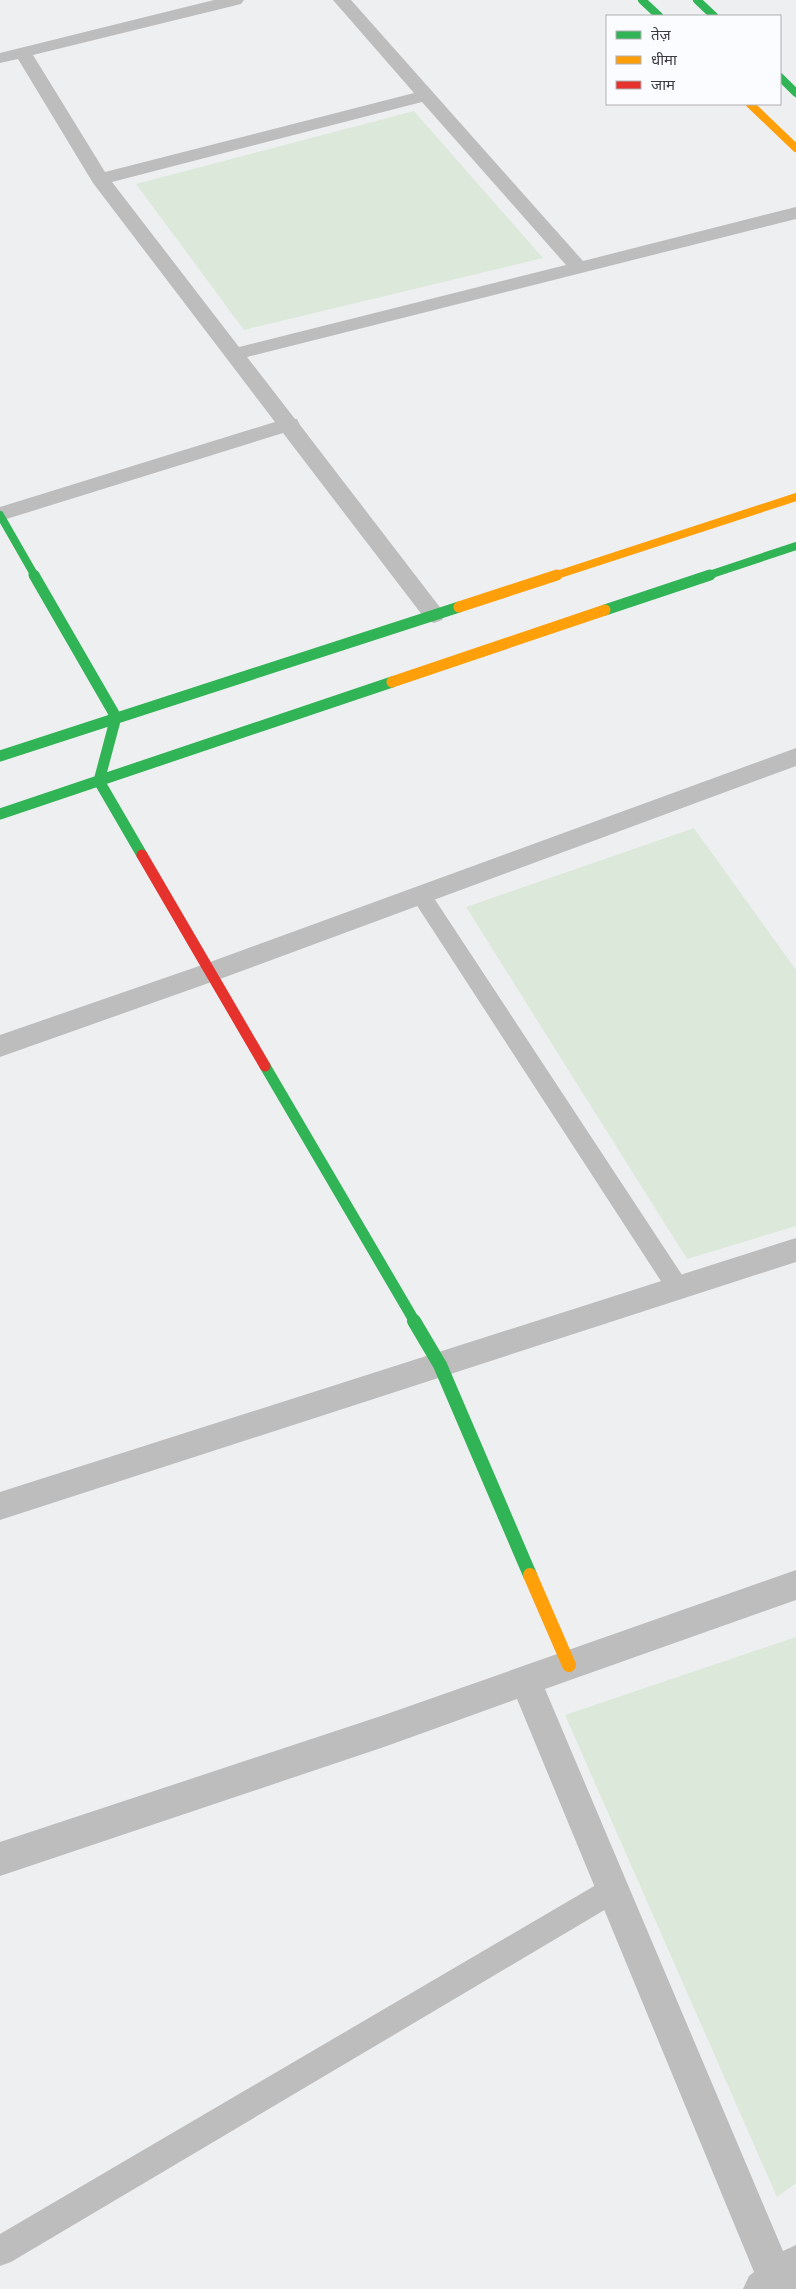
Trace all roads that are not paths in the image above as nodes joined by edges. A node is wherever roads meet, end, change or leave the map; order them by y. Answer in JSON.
{"nodes":[{"id":1,"x":235,"y":0,"type":"edge"},
{"id":2,"x":342,"y":0,"type":"edge"},
{"id":3,"x":642,"y":0,"type":"edge"},
{"id":4,"x":697,"y":0,"type":"edge"},
{"id":5,"x":658,"y":15,"type":"edge"},
{"id":6,"x":713,"y":15,"type":"edge"},
{"id":7,"x":23,"y":53,"type":"junction"},
{"id":8,"x":0,"y":58,"type":"edge"},
{"id":9,"x":781,"y":78,"type":"edge"},
{"id":10,"x":796,"y":92,"type":"edge"},
{"id":11,"x":426,"y":95,"type":"junction"},
{"id":12,"x":751,"y":105,"type":"edge"},
{"id":13,"x":796,"y":148,"type":"edge"},
{"id":14,"x":100,"y":179,"type":"junction"},
{"id":15,"x":796,"y":213,"type":"edge"},
{"id":16,"x":579,"y":268,"type":"junction"},
{"id":17,"x":236,"y":354,"type":"junction"},
{"id":18,"x":290,"y":424,"type":"junction"},
{"id":19,"x":796,"y":496,"type":"edge"},
{"id":20,"x":0,"y":514,"type":"edge"},
{"id":21,"x":796,"y":546,"type":"edge"},
{"id":22,"x":434,"y":615,"type":"junction"},
{"id":23,"x":116,"y":718,"type":"junction"},
{"id":24,"x":0,"y":756,"type":"edge"},
{"id":25,"x":796,"y":757,"type":"edge"},
{"id":26,"x":100,"y":781,"type":"junction"},
{"id":27,"x":0,"y":814,"type":"edge"},
{"id":28,"x":421,"y":895,"type":"junction"},
{"id":29,"x":212,"y":972,"type":"junction"},
{"id":30,"x":0,"y":1046,"type":"edge"},
{"id":31,"x":796,"y":1250,"type":"edge"},
{"id":32,"x":678,"y":1288,"type":"junction"},
{"id":33,"x":440,"y":1365,"type":"junction"},
{"id":34,"x":0,"y":1506,"type":"edge"},
{"id":35,"x":796,"y":1585,"type":"edge"},
{"id":36,"x":569,"y":1665,"type":"junction"},
{"id":37,"x":525,"y":1680,"type":"junction"},
{"id":38,"x":0,"y":1859,"type":"edge"},
{"id":39,"x":613,"y":1889,"type":"junction"},
{"id":40,"x":0,"y":2251,"type":"edge"},
{"id":41,"x":779,"y":2280,"type":"edge"}],
"edges":[{"from":1,"to":7,"type":"street"},
{"from":2,"to":11,"type":"street"},
{"from":3,"to":5,"type":"street"},
{"from":4,"to":6,"type":"street"},
{"from":7,"to":8,"type":"street"},
{"from":7,"to":14,"type":"street"},
{"from":9,"to":10,"type":"street"},
{"from":11,"to":14,"type":"street"},
{"from":11,"to":16,"type":"street"},
{"from":12,"to":13,"type":"street"},
{"from":14,"to":17,"type":"street"},
{"from":15,"to":16,"type":"street"},
{"from":16,"to":17,"type":"street"},
{"from":17,"to":18,"type":"street"},
{"from":18,"to":20,"type":"street"},
{"from":18,"to":22,"type":"street"},
{"from":19,"to":22,"type":"street"},
{"from":20,"to":23,"type":"street"},
{"from":21,"to":26,"type":"street"},
{"from":22,"to":23,"type":"street"},
{"from":23,"to":24,"type":"street"},
{"from":23,"to":26,"type":"street"},
{"from":25,"to":28,"type":"street"},
{"from":26,"to":27,"type":"street"},
{"from":26,"to":29,"type":"street"},
{"from":28,"to":29,"type":"street"},
{"from":28,"to":32,"type":"lane"},
{"from":29,"to":30,"type":"street"},
{"from":29,"to":33,"type":"street"},
{"from":31,"to":32,"type":"street"},
{"from":32,"to":33,"type":"street"},
{"from":33,"to":34,"type":"street"},
{"from":33,"to":36,"type":"street"},
{"from":35,"to":36,"type":"street"},
{"from":36,"to":37,"type":"street"},
{"from":37,"to":38,"type":"street"},
{"from":37,"to":39,"type":"street"},
{"from":39,"to":40,"type":"lane"},
{"from":39,"to":41,"type":"street"}]}
